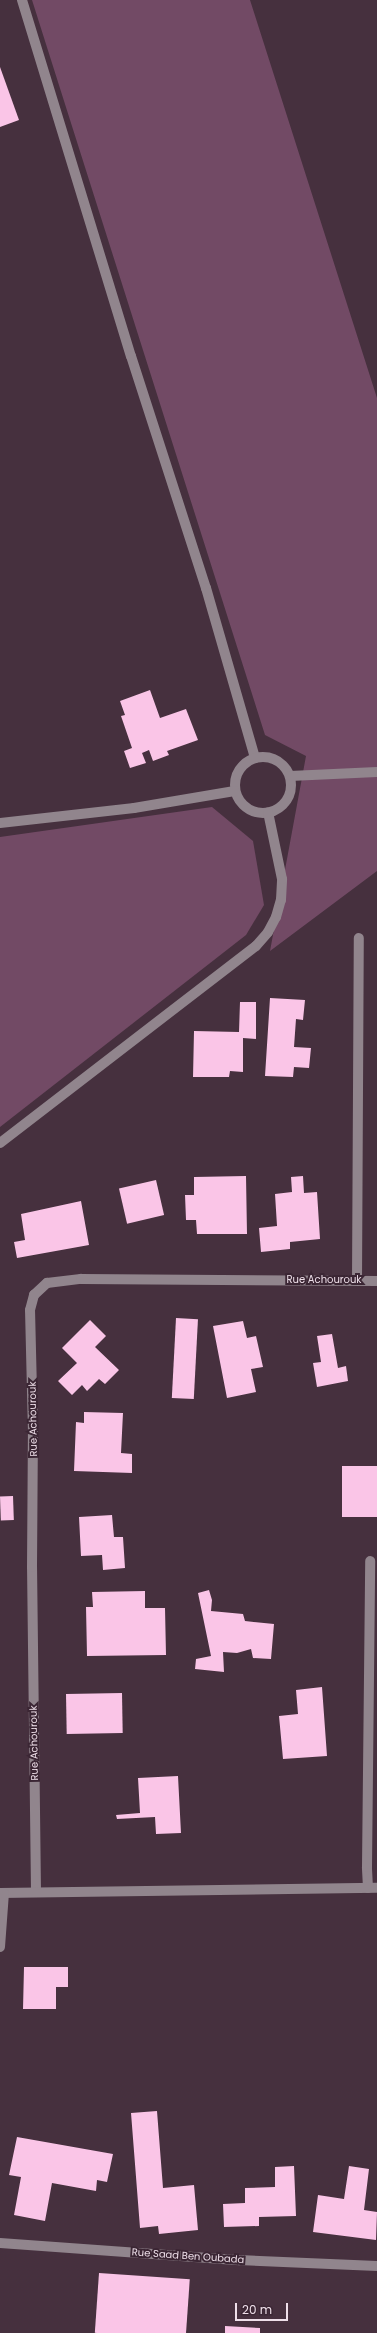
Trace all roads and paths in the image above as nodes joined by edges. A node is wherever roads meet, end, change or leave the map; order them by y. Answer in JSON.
{"nodes":[{"id":1,"x":22,"y":0,"type":"edge"},
{"id":2,"x":255,"y":758,"type":"junction"},
{"id":3,"x":377,"y":772,"type":"edge"},
{"id":4,"x":290,"y":776,"type":"junction"},
{"id":5,"x":235,"y":791,"type":"junction"},
{"id":6,"x":268,"y":812,"type":"junction"},
{"id":7,"x":0,"y":823,"type":"edge"},
{"id":8,"x":359,"y":938,"type":"dead end"},
{"id":9,"x":0,"y":1143,"type":"edge"},
{"id":10,"x":377,"y":1280,"type":"edge"},
{"id":11,"x":357,"y":1281,"type":"junction"},
{"id":12,"x":370,"y":1561,"type":"dead end"},
{"id":13,"x":373,"y":1888,"type":"edge"},
{"id":14,"x":36,"y":1892,"type":"junction"},
{"id":15,"x":2,"y":1893,"type":"edge"},
{"id":16,"x":0,"y":1947,"type":"edge"},
{"id":17,"x":0,"y":2242,"type":"edge"},
{"id":18,"x":377,"y":2266,"type":"edge"}],
"edges":[{"from":1,"to":2,"type":"street"},
{"from":2,"to":4,"type":"street"},
{"from":2,"to":5,"type":"street"},
{"from":3,"to":4,"type":"street"},
{"from":4,"to":6,"type":"street"},
{"from":5,"to":6,"type":"street"},
{"from":5,"to":7,"type":"street"},
{"from":6,"to":9,"type":"street"},
{"from":8,"to":11,"type":"street"},
{"from":10,"to":11,"type":"street","name":"Rue Achourouk"},
{"from":11,"to":14,"type":"street","name":"Rue Achourouk"},
{"from":12,"to":13,"type":"street"},
{"from":13,"to":14,"type":"street"},
{"from":14,"to":15,"type":"street"},
{"from":15,"to":16,"type":"street"},
{"from":17,"to":18,"type":"street","name":"Rue Saad Ben Oubada"}]}
